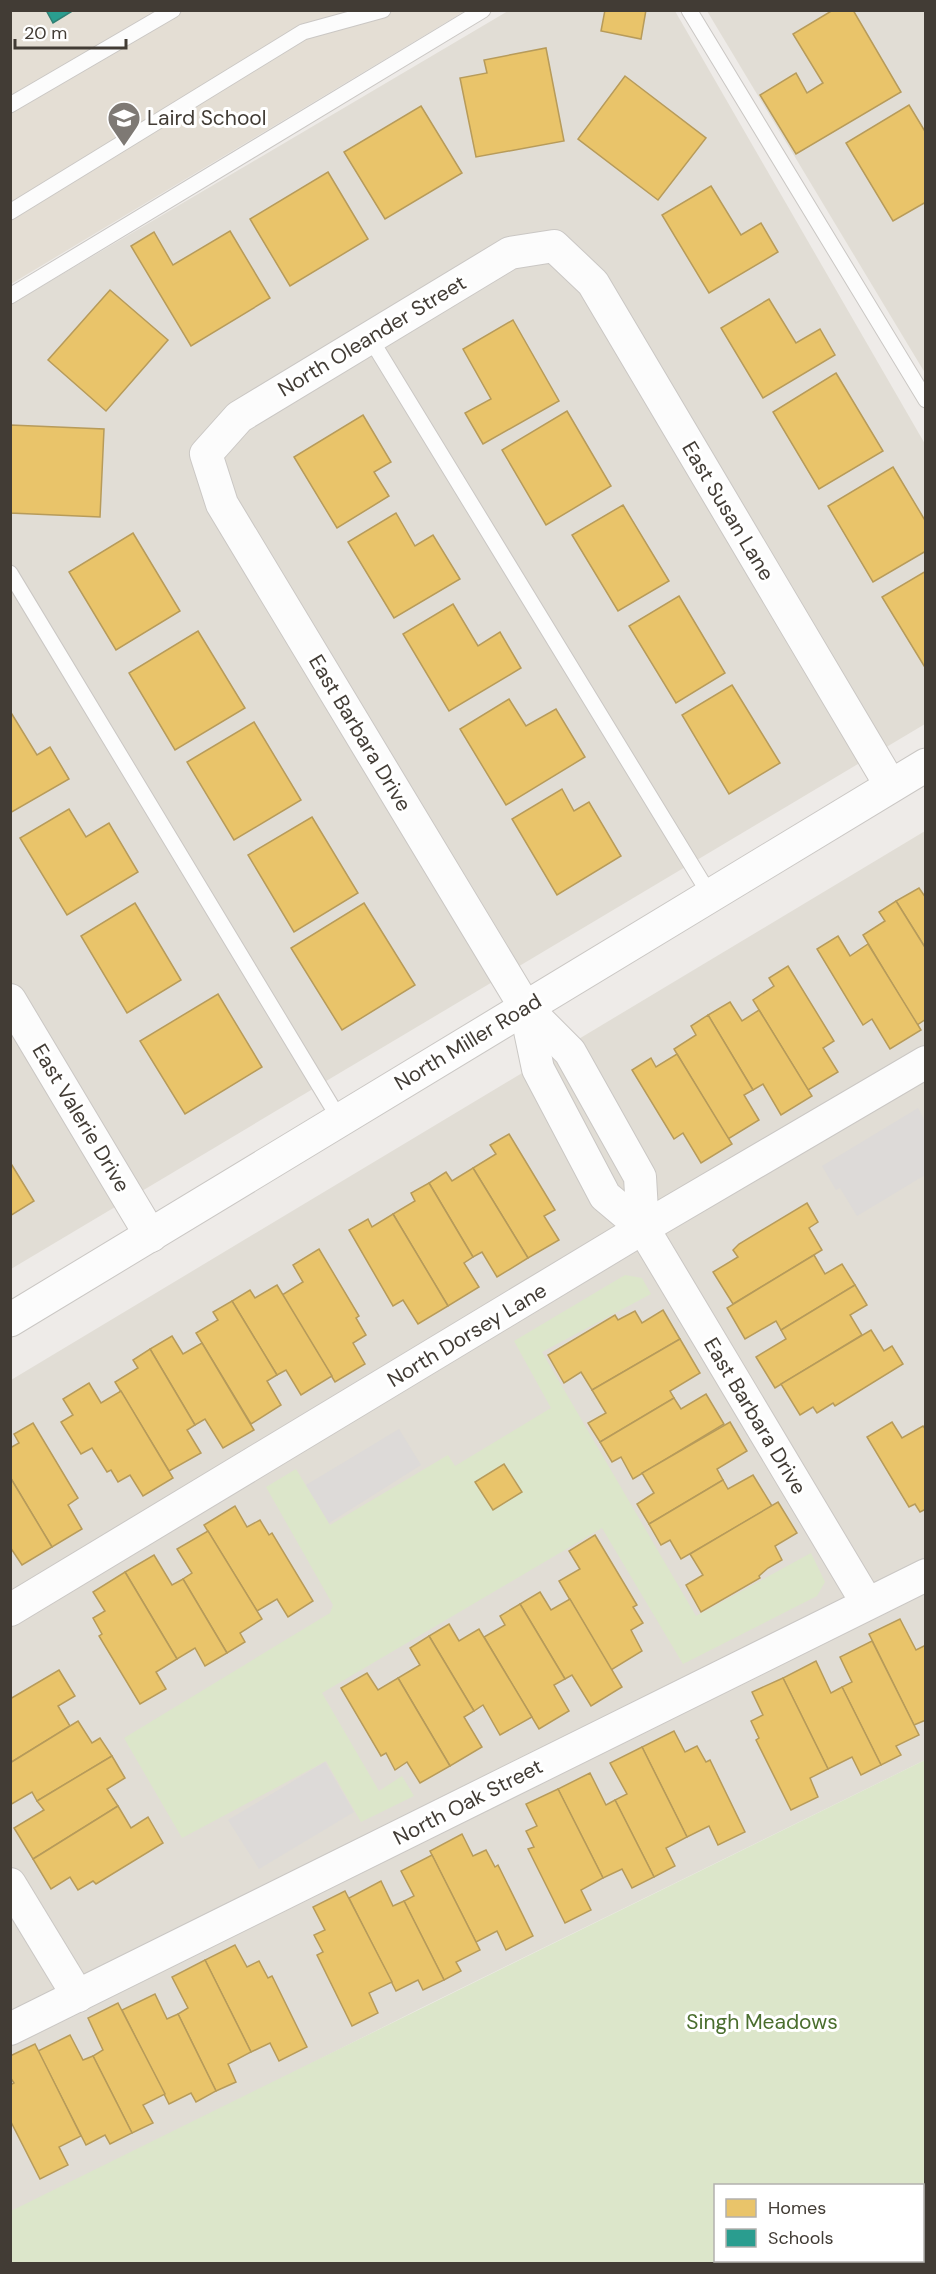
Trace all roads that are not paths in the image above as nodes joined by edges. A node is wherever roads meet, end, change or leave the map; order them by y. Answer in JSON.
{"nodes":[{"id":1,"x":173,"y":10,"type":"edge"},
{"id":2,"x":383,"y":10,"type":"edge"},
{"id":3,"x":483,"y":10,"type":"edge"},
{"id":4,"x":689,"y":10,"type":"edge"},
{"id":5,"x":10,"y":105,"type":"edge"},
{"id":6,"x":10,"y":212,"type":"edge"},
{"id":7,"x":554,"y":246,"type":"joint"},
{"id":8,"x":10,"y":296,"type":"edge"},
{"id":9,"x":370,"y":338,"type":"junction"},
{"id":10,"x":926,"y":400,"type":"edge"},
{"id":11,"x":206,"y":454,"type":"joint"},
{"id":12,"x":10,"y":573,"type":"edge"},
{"id":13,"x":926,"y":765,"type":"edge"},
{"id":14,"x":891,"y":786,"type":"junction"},
{"id":15,"x":710,"y":894,"type":"junction"},
{"id":16,"x":10,"y":1000,"type":"edge"},
{"id":17,"x":525,"y":1007,"type":"junction"},
{"id":18,"x":926,"y":1062,"type":"edge"},
{"id":19,"x":340,"y":1120,"type":"junction"},
{"id":20,"x":628,"y":1158,"type":"junction"},
{"id":21,"x":595,"y":1177,"type":"junction"},
{"id":22,"x":643,"y":1228,"type":"junction"},
{"id":23,"x":152,"y":1236,"type":"junction"},
{"id":24,"x":10,"y":1320,"type":"edge"},
{"id":25,"x":926,"y":1575,"type":"edge"},
{"id":26,"x":867,"y":1603,"type":"junction"},
{"id":27,"x":10,"y":1610,"type":"edge"},
{"id":28,"x":10,"y":1884,"type":"edge"},
{"id":29,"x":78,"y":1996,"type":"junction"},
{"id":30,"x":10,"y":2029,"type":"edge"}],
"edges":[{"from":1,"to":5,"type":"lane"},
{"from":2,"to":6,"type":"lane"},
{"from":3,"to":8,"type":"lane"},
{"from":4,"to":10,"type":"lane"},
{"from":7,"to":9,"type":"street","name":"North Oleander Street"},
{"from":7,"to":14,"type":"street","name":"East Susan Lane"},
{"from":9,"to":11,"type":"street","name":"North Oleander Street"},
{"from":9,"to":15,"type":"lane"},
{"from":11,"to":17,"type":"street","name":"East Barbara Drive"},
{"from":12,"to":19,"type":"lane"},
{"from":13,"to":14,"type":"street","name":"North Miller Road"},
{"from":14,"to":15,"type":"street","name":"North Miller Road"},
{"from":15,"to":17,"type":"street","name":"North Miller Road"},
{"from":16,"to":23,"type":"street","name":"East Valerie Drive"},
{"from":17,"to":19,"type":"street","name":"North Miller Road"},
{"from":17,"to":20,"type":"street","name":"East Barbara Drive"},
{"from":17,"to":21,"type":"street","name":"East Barbara Drive"},
{"from":18,"to":22,"type":"street","name":"North Dorsey Lane"},
{"from":19,"to":23,"type":"street","name":"North Miller Road"},
{"from":20,"to":21,"type":"street"},
{"from":20,"to":22,"type":"street","name":"East Barbara Drive"},
{"from":21,"to":22,"type":"street","name":"East Barbara Drive"},
{"from":22,"to":26,"type":"street","name":"East Barbara Drive"},
{"from":22,"to":27,"type":"street","name":"North Dorsey Lane"},
{"from":23,"to":24,"type":"street","name":"North Miller Road"},
{"from":25,"to":26,"type":"street","name":"North Oak Street"},
{"from":26,"to":29,"type":"street","name":"North Oak Street"},
{"from":28,"to":29,"type":"street"},
{"from":29,"to":30,"type":"street","name":"North Oak Street"}]}
